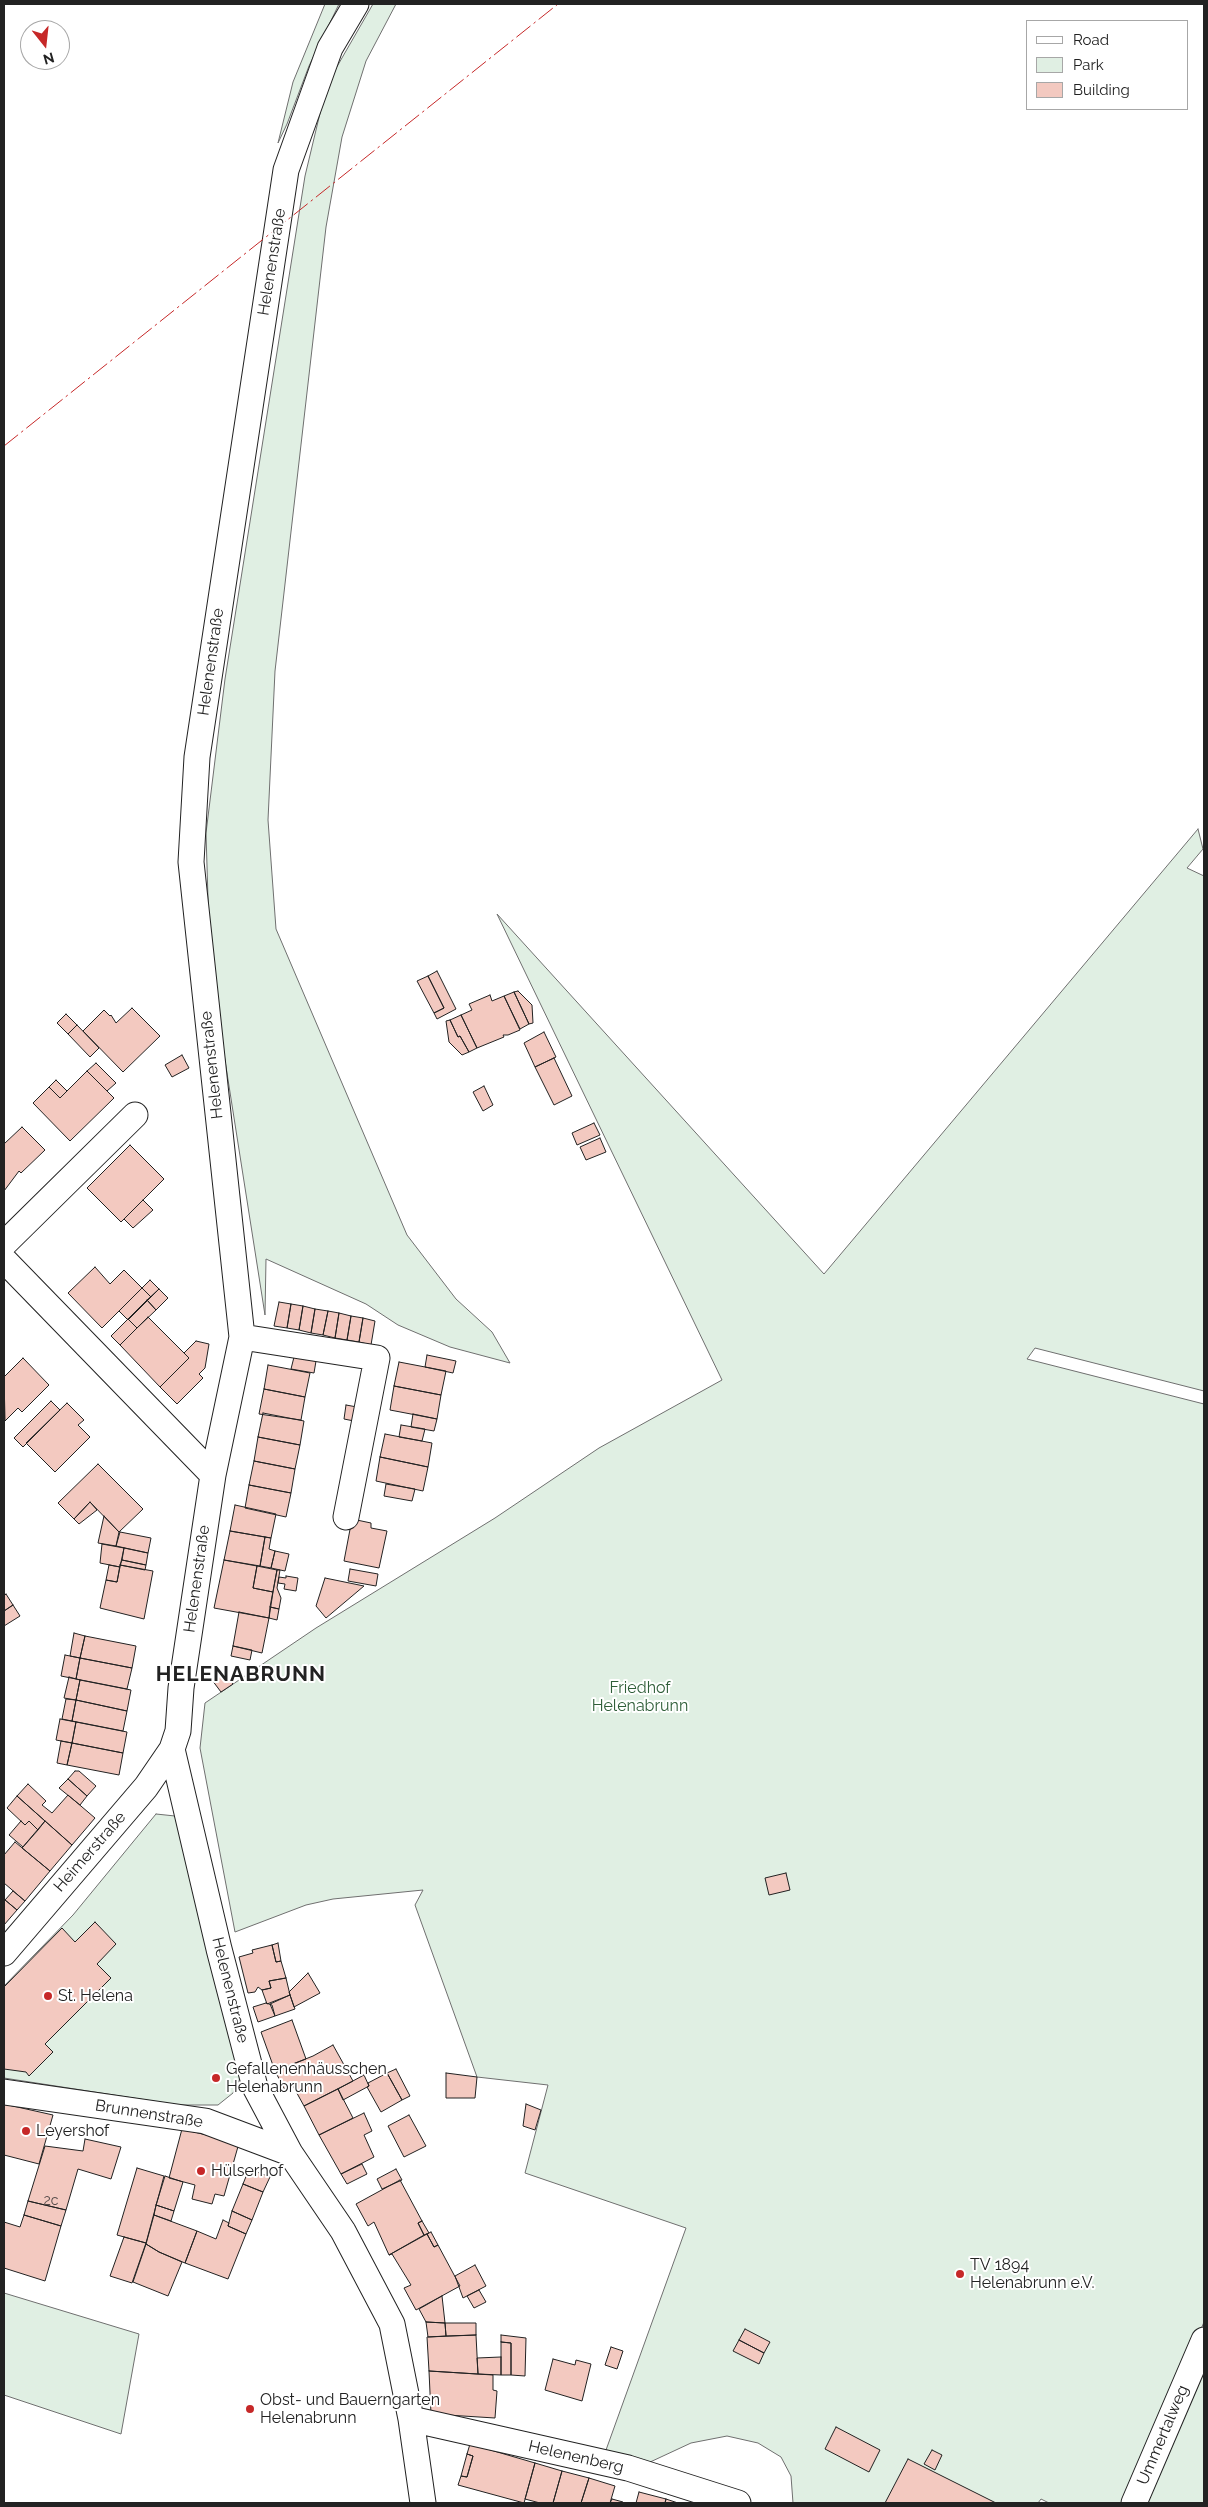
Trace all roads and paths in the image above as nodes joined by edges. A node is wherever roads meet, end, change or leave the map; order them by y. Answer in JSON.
{"nodes":[{"id":1,"x":356,"y":4,"type":"edge"},
{"id":2,"x":135,"y":1115,"type":"dead end"},
{"id":3,"x":4,"y":1244,"type":"edge"},
{"id":4,"x":4,"y":1260,"type":"edge"},
{"id":5,"x":242,"y":1337,"type":"junction"},
{"id":6,"x":213,"y":1475,"type":"junction"},
{"id":7,"x":346,"y":1517,"type":"dead end"},
{"id":8,"x":172,"y":1749,"type":"junction"},
{"id":9,"x":4,"y":1953,"type":"edge"},
{"id":10,"x":4,"y":2092,"type":"edge"},
{"id":11,"x":290,"y":2153,"type":"junction"},
{"id":12,"x":1204,"y":2340,"type":"edge"},
{"id":13,"x":411,"y":2419,"type":"junction"},
{"id":14,"x":423,"y":2503,"type":"edge"},
{"id":15,"x":738,"y":2503,"type":"edge"},
{"id":16,"x":1134,"y":2503,"type":"edge"}],
"edges":[{"from":1,"to":5,"type":"street","name":"Helenenstraße"},
{"from":2,"to":3,"type":"street"},
{"from":4,"to":6,"type":"street"},
{"from":5,"to":6,"type":"street","name":"Helenenstraße"},
{"from":5,"to":7,"type":"street"},
{"from":6,"to":8,"type":"street","name":"Helenenstraße"},
{"from":8,"to":9,"type":"street","name":"Heimerstraße"},
{"from":8,"to":11,"type":"street","name":"Helenenstraße"},
{"from":10,"to":11,"type":"street","name":"Brunnenstraße"},
{"from":11,"to":13,"type":"street","name":"Helenenstraße"},
{"from":12,"to":16,"type":"street","name":"Ummertalweg"},
{"from":13,"to":14,"type":"street","name":"Helenenstraße"},
{"from":13,"to":15,"type":"street","name":"Helenenberg"}]}
